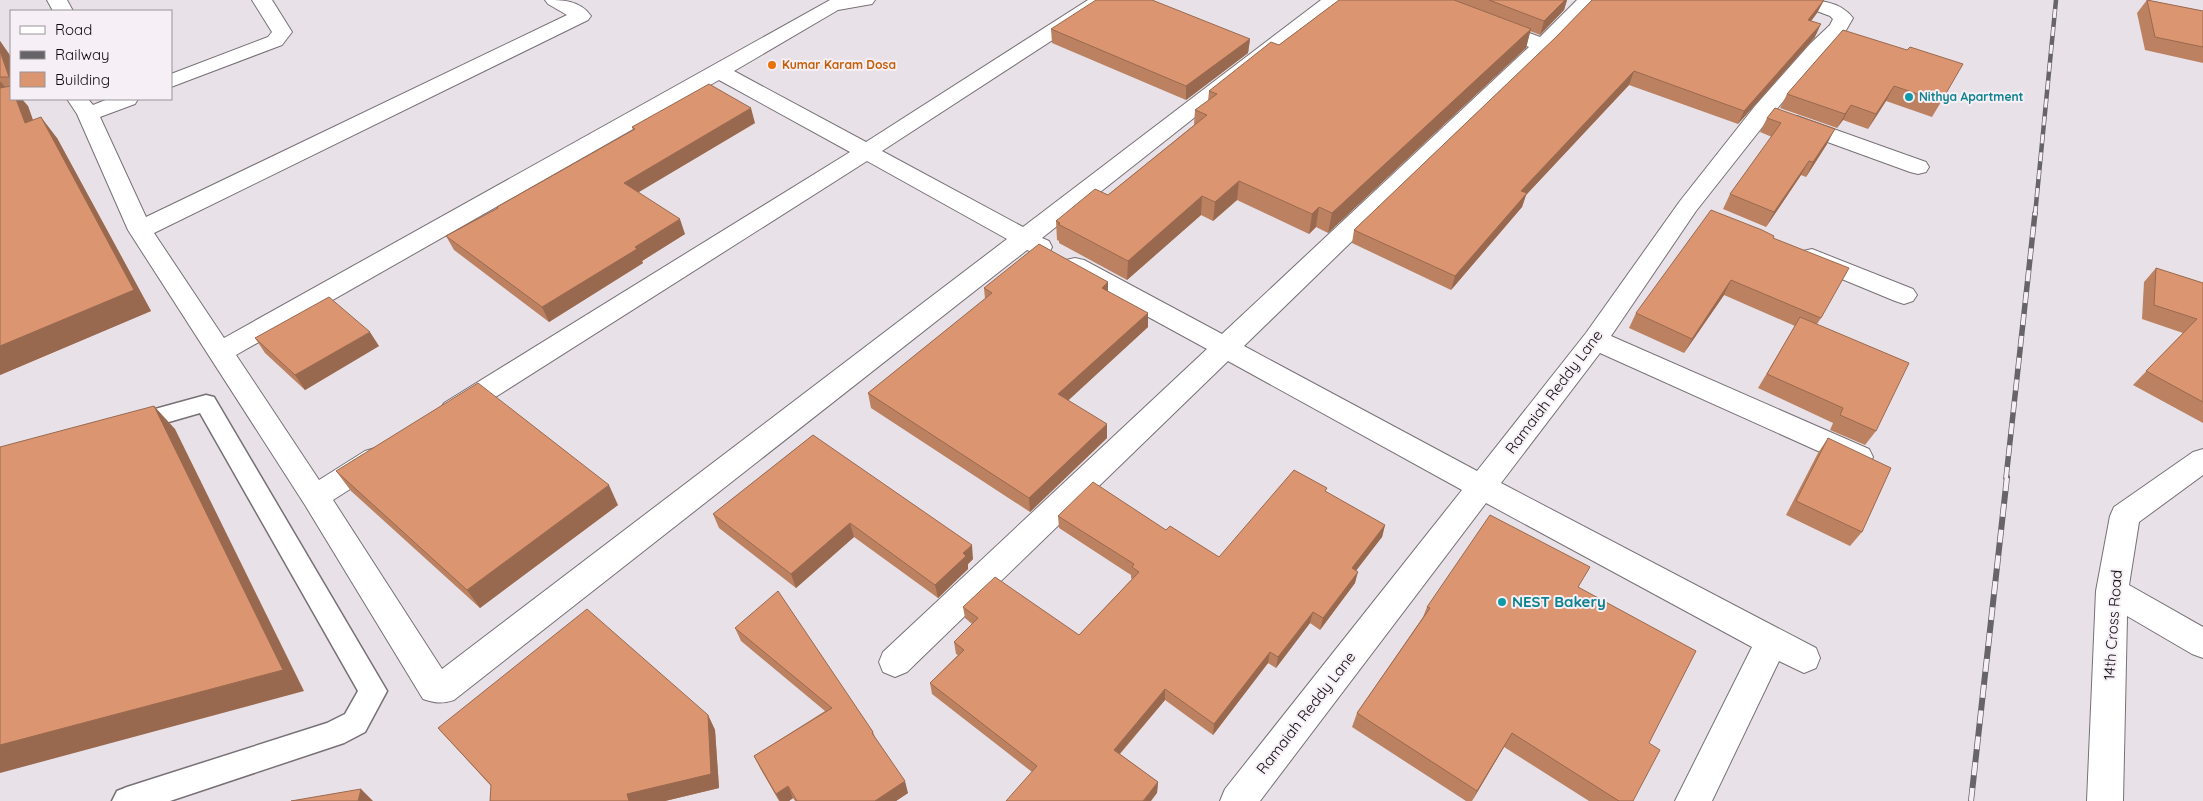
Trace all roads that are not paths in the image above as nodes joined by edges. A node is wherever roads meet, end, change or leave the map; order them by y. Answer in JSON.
{"nodes":[{"id":1,"x":262,"y":0,"type":"edge"},
{"id":2,"x":555,"y":0,"type":"edge"},
{"id":3,"x":864,"y":0,"type":"edge"},
{"id":4,"x":1101,"y":0,"type":"edge"},
{"id":5,"x":1333,"y":0,"type":"edge"},
{"id":6,"x":1426,"y":0,"type":"edge"},
{"id":7,"x":1588,"y":0,"type":"edge"},
{"id":8,"x":1805,"y":0,"type":"edge"},
{"id":9,"x":1543,"y":45,"type":"junction"},
{"id":10,"x":718,"y":72,"type":"junction"},
{"id":11,"x":172,"y":81,"type":"edge"},
{"id":12,"x":121,"y":100,"type":"edge"},
{"id":13,"x":83,"y":106,"type":"edge"},
{"id":14,"x":1763,"y":111,"type":"junction"},
{"id":15,"x":866,"y":152,"type":"junction"},
{"id":16,"x":1918,"y":167,"type":"dead end"},
{"id":17,"x":140,"y":230,"type":"junction"},
{"id":18,"x":1025,"y":239,"type":"junction"},
{"id":19,"x":1796,"y":250,"type":"edge"},
{"id":20,"x":1904,"y":295,"type":"dead end"},
{"id":21,"x":1595,"y":340,"type":"junction"},
{"id":22,"x":1224,"y":348,"type":"junction"},
{"id":23,"x":220,"y":352,"type":"junction"},
{"id":24,"x":434,"y":422,"type":"edge"},
{"id":25,"x":112,"y":429,"type":"edge"},
{"id":26,"x":392,"y":449,"type":"edge"},
{"id":27,"x":1862,"y":458,"type":"edge"},
{"id":28,"x":2202,"y":461,"type":"edge"},
{"id":29,"x":1482,"y":487,"type":"junction"},
{"id":30,"x":315,"y":497,"type":"junction"},
{"id":31,"x":2112,"y":591,"type":"junction"},
{"id":32,"x":1772,"y":641,"type":"junction"},
{"id":33,"x":2203,"y":644,"type":"edge"},
{"id":34,"x":1804,"y":658,"type":"dead end"},
{"id":35,"x":895,"y":662,"type":"dead end"},
{"id":36,"x":127,"y":801,"type":"edge"},
{"id":37,"x":1238,"y":801,"type":"edge"},
{"id":38,"x":1693,"y":801,"type":"edge"},
{"id":39,"x":2105,"y":801,"type":"edge"}],
"edges":[{"from":1,"to":11,"type":"street"},
{"from":2,"to":17,"type":"street"},
{"from":3,"to":10,"type":"street"},
{"from":4,"to":15,"type":"street"},
{"from":5,"to":18,"type":"street"},
{"from":6,"to":9,"type":"street"},
{"from":7,"to":9,"type":"street"},
{"from":8,"to":14,"type":"street","name":"Ramaiah Reddy Lane"},
{"from":9,"to":22,"type":"street"},
{"from":10,"to":15,"type":"street"},
{"from":10,"to":23,"type":"street"},
{"from":12,"to":13,"type":"street"},
{"from":13,"to":17,"type":"street"},
{"from":14,"to":16,"type":"street"},
{"from":14,"to":21,"type":"street","name":"Ramaiah Reddy Lane"},
{"from":15,"to":18,"type":"street"},
{"from":15,"to":24,"type":"street"},
{"from":17,"to":23,"type":"street"},
{"from":18,"to":22,"type":"street"},
{"from":18,"to":30,"type":"street"},
{"from":19,"to":20,"type":"street"},
{"from":21,"to":27,"type":"street"},
{"from":21,"to":29,"type":"street","name":"Ramaiah Reddy Lane"},
{"from":22,"to":29,"type":"street"},
{"from":22,"to":35,"type":"street"},
{"from":23,"to":30,"type":"street"},
{"from":25,"to":36,"type":"lane"},
{"from":26,"to":30,"type":"street"},
{"from":28,"to":31,"type":"street","name":"14th Cross Road"},
{"from":29,"to":32,"type":"street"},
{"from":29,"to":37,"type":"street","name":"Ramaiah Reddy Lane"},
{"from":31,"to":33,"type":"street"},
{"from":31,"to":39,"type":"street","name":"14th Cross Road"},
{"from":32,"to":34,"type":"street"},
{"from":32,"to":38,"type":"street"}]}
